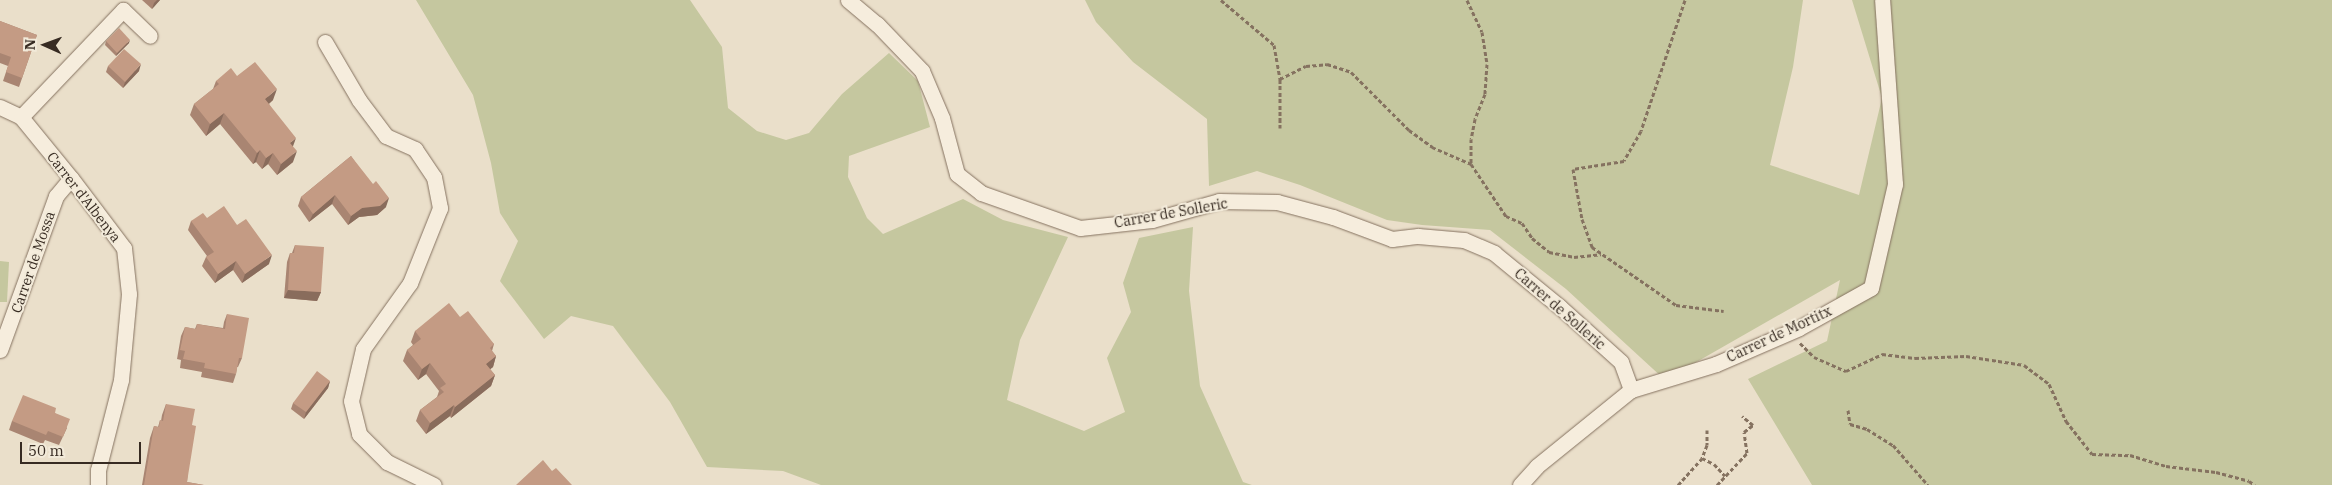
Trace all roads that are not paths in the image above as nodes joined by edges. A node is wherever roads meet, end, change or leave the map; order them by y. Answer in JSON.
{"nodes":[{"id":1,"x":848,"y":0,"type":"edge"},
{"id":2,"x":1882,"y":0,"type":"edge"},
{"id":3,"x":150,"y":36,"type":"dead end"},
{"id":4,"x":325,"y":42,"type":"dead end"},
{"id":5,"x":0,"y":107,"type":"edge"},
{"id":6,"x":21,"y":117,"type":"junction"},
{"id":7,"x":72,"y":178,"type":"junction"},
{"id":8,"x":0,"y":350,"type":"edge"},
{"id":9,"x":1631,"y":390,"type":"junction"},
{"id":10,"x":98,"y":485,"type":"edge"},
{"id":11,"x":434,"y":485,"type":"edge"},
{"id":12,"x":1520,"y":485,"type":"edge"}],
"edges":[{"from":1,"to":9,"type":"street","name":"Carrer de Solleric"},
{"from":2,"to":9,"type":"street","name":"Carrer de Mortitx"},
{"from":3,"to":6,"type":"street"},
{"from":4,"to":11,"type":"street"},
{"from":5,"to":6,"type":"street","name":"Carrer d'Albenya"},
{"from":6,"to":7,"type":"street","name":"Carrer d'Albenya"},
{"from":7,"to":8,"type":"street","name":"Carrer de Mossa"},
{"from":7,"to":10,"type":"street","name":"Carrer d'Albenya"},
{"from":9,"to":12,"type":"street","name":"Carrer de Mortitx"}]}
